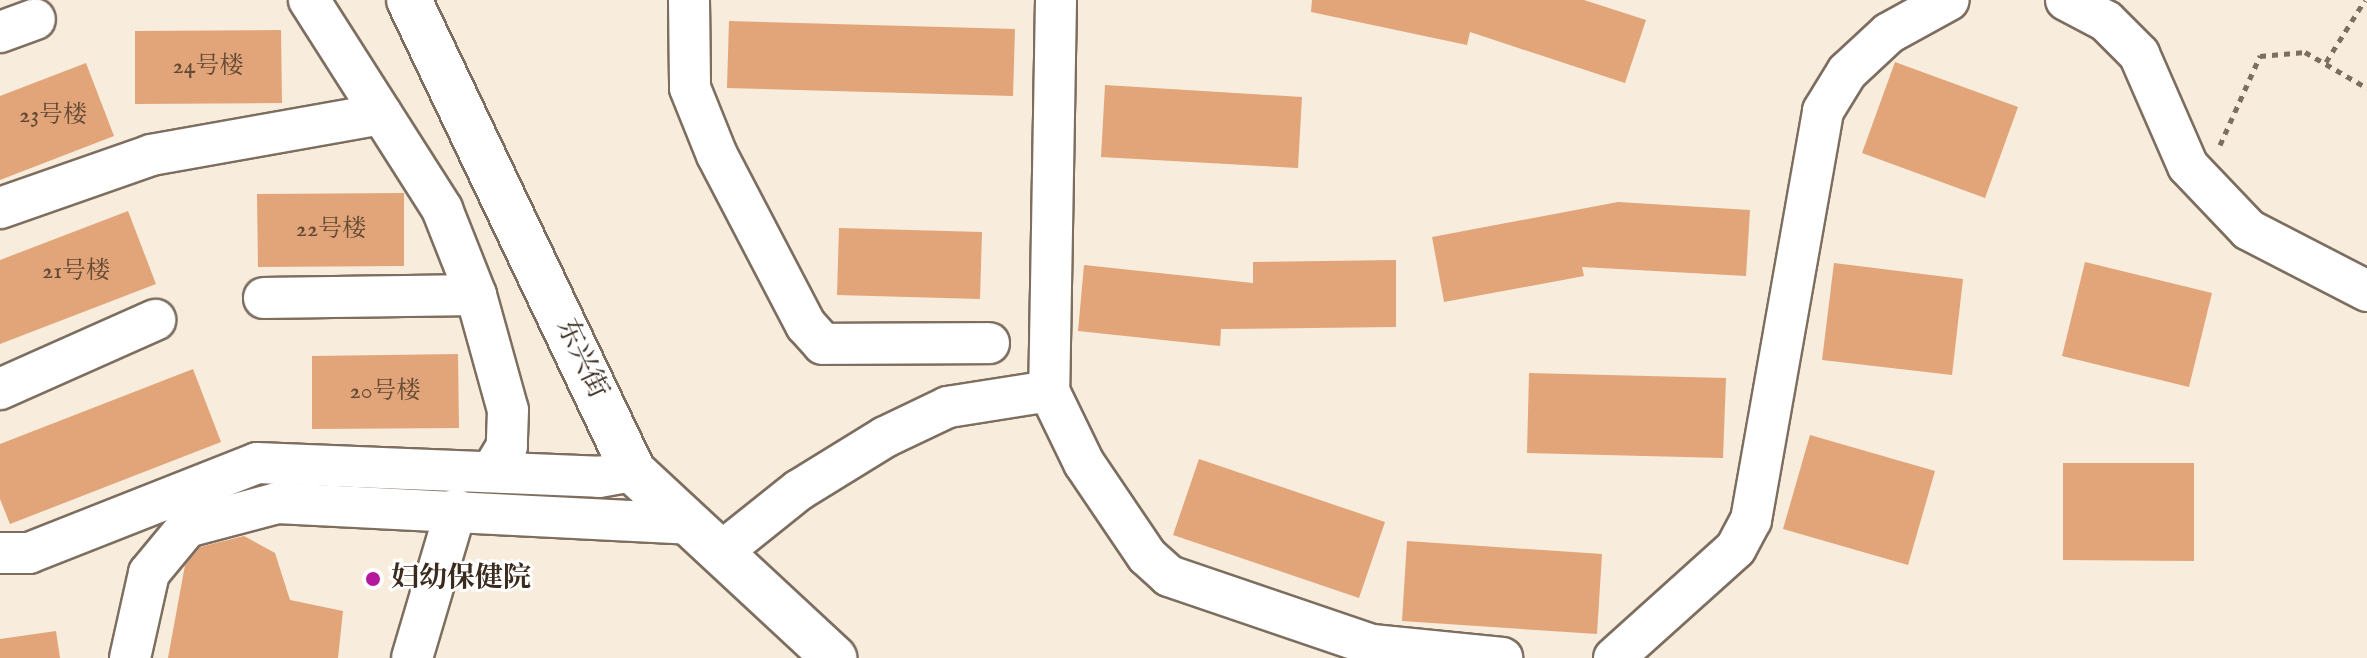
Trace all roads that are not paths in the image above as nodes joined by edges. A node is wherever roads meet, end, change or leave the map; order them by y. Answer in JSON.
{"nodes":[{"id":1,"x":309,"y":0,"type":"edge"},
{"id":2,"x":409,"y":0,"type":"edge"},
{"id":3,"x":689,"y":0,"type":"edge"},
{"id":4,"x":1056,"y":0,"type":"edge"},
{"id":5,"x":1949,"y":0,"type":"edge"},
{"id":6,"x":2066,"y":0,"type":"edge"},
{"id":7,"x":381,"y":114,"type":"junction"},
{"id":8,"x":0,"y":208,"type":"edge"},
{"id":9,"x":2367,"y":291,"type":"edge"},
{"id":10,"x":476,"y":295,"type":"junction"},
{"id":11,"x":264,"y":298,"type":"dead end"},
{"id":12,"x":155,"y":320,"type":"dead end"},
{"id":13,"x":989,"y":343,"type":"dead end"},
{"id":14,"x":0,"y":389,"type":"edge"},
{"id":15,"x":1049,"y":391,"type":"junction"},
{"id":16,"x":494,"y":468,"type":"junction"},
{"id":17,"x":633,"y":471,"type":"junction"},
{"id":18,"x":456,"y":509,"type":"junction"},
{"id":19,"x":688,"y":524,"type":"junction"},
{"id":20,"x":0,"y":553,"type":"edge"},
{"id":21,"x":720,"y":553,"type":"junction"},
{"id":22,"x":130,"y":658,"type":"edge"},
{"id":23,"x":412,"y":658,"type":"edge"},
{"id":24,"x":834,"y":658,"type":"edge"},
{"id":25,"x":1502,"y":658,"type":"edge"},
{"id":26,"x":1614,"y":658,"type":"edge"}],
"edges":[{"from":1,"to":7,"type":"street"},
{"from":2,"to":17,"type":"street","name":"东兴街"},
{"from":3,"to":13,"type":"street"},
{"from":4,"to":15,"type":"street"},
{"from":5,"to":26,"type":"street"},
{"from":6,"to":9,"type":"street"},
{"from":7,"to":8,"type":"street"},
{"from":7,"to":10,"type":"street"},
{"from":10,"to":11,"type":"street"},
{"from":10,"to":16,"type":"street"},
{"from":12,"to":14,"type":"street"},
{"from":15,"to":21,"type":"street"},
{"from":15,"to":25,"type":"street"},
{"from":16,"to":17,"type":"street"},
{"from":16,"to":20,"type":"street"},
{"from":17,"to":19,"type":"street","name":"东兴街"},
{"from":18,"to":19,"type":"street"},
{"from":18,"to":22,"type":"street"},
{"from":18,"to":23,"type":"street"},
{"from":19,"to":21,"type":"street","name":"东兴街"},
{"from":21,"to":24,"type":"street","name":"东兴街"}]}
